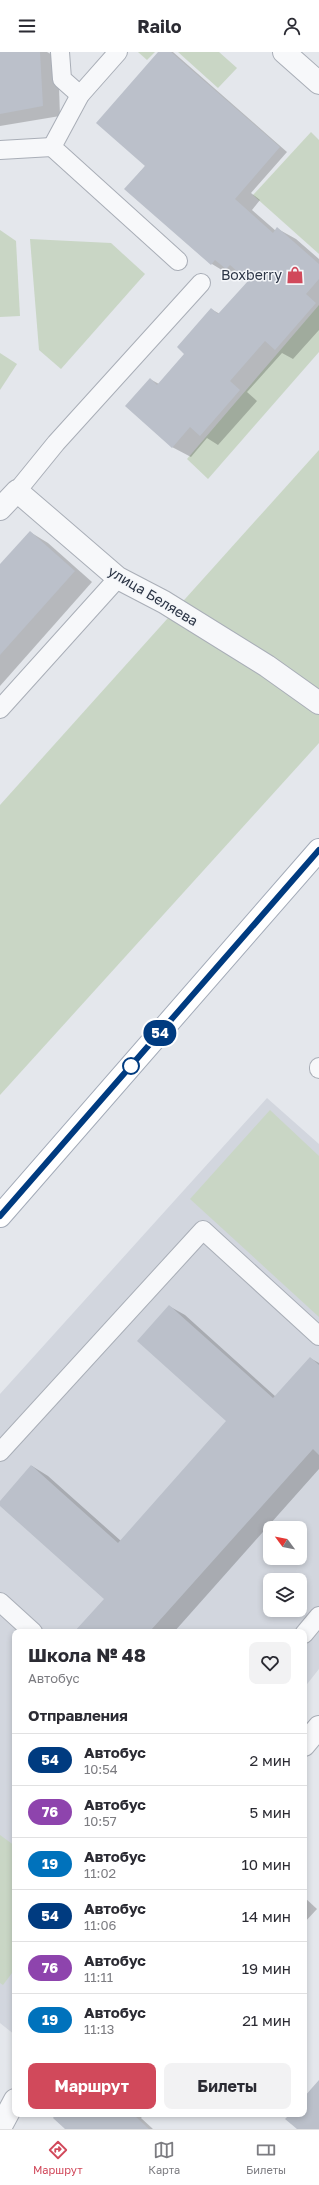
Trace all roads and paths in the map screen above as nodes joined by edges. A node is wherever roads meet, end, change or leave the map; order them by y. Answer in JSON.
{"nodes":[{"id":1,"x":60,"y":52,"type":"edge"},
{"id":2,"x":118,"y":52,"type":"edge"},
{"id":3,"x":284,"y":52,"type":"edge"},
{"id":4,"x":319,"y":82,"type":"edge"},
{"id":5,"x":80,"y":95,"type":"junction"},
{"id":6,"x":52,"y":147,"type":"junction"},
{"id":7,"x":0,"y":150,"type":"edge"},
{"id":8,"x":178,"y":261,"type":"dead end"},
{"id":9,"x":201,"y":283,"type":"dead end"},
{"id":10,"x":16,"y":491,"type":"junction"},
{"id":11,"x":0,"y":509,"type":"edge"},
{"id":12,"x":118,"y":578,"type":"junction"},
{"id":13,"x":319,"y":703,"type":"edge"},
{"id":14,"x":0,"y":710,"type":"edge"},
{"id":15,"x":319,"y":850,"type":"edge"},
{"id":16,"x":0,"y":1216,"type":"edge"},
{"id":17,"x":319,"y":1336,"type":"edge"},
{"id":18,"x":0,"y":1452,"type":"edge"},
{"id":19,"x":0,"y":1602,"type":"edge"},
{"id":20,"x":318,"y":1620,"type":"edge"},
{"id":21,"x":30,"y":1629,"type":"edge"},
{"id":22,"x":307,"y":1631,"type":"edge"},
{"id":23,"x":319,"y":1727,"type":"edge"},
{"id":24,"x":307,"y":1741,"type":"edge"},
{"id":25,"x":12,"y":2106,"type":"edge"},
{"id":26,"x":0,"y":2128,"type":"edge"}],
"edges":[{"from":1,"to":5,"type":"lane"},
{"from":2,"to":5,"type":"lane"},
{"from":3,"to":4,"type":"street"},
{"from":5,"to":6,"type":"lane"},
{"from":6,"to":7,"type":"lane"},
{"from":6,"to":8,"type":"lane"},
{"from":9,"to":10,"type":"lane"},
{"from":10,"to":11,"type":"street"},
{"from":10,"to":12,"type":"street","name":"улица Беляева"},
{"from":12,"to":13,"type":"street","name":"улица Беляева"},
{"from":12,"to":14,"type":"lane"},
{"from":15,"to":16,"type":"main road"},
{"from":17,"to":18,"type":"lane"},
{"from":19,"to":21,"type":"lane"},
{"from":20,"to":22,"type":"lane"},
{"from":23,"to":24,"type":"street"},
{"from":25,"to":26,"type":"street"}]}
